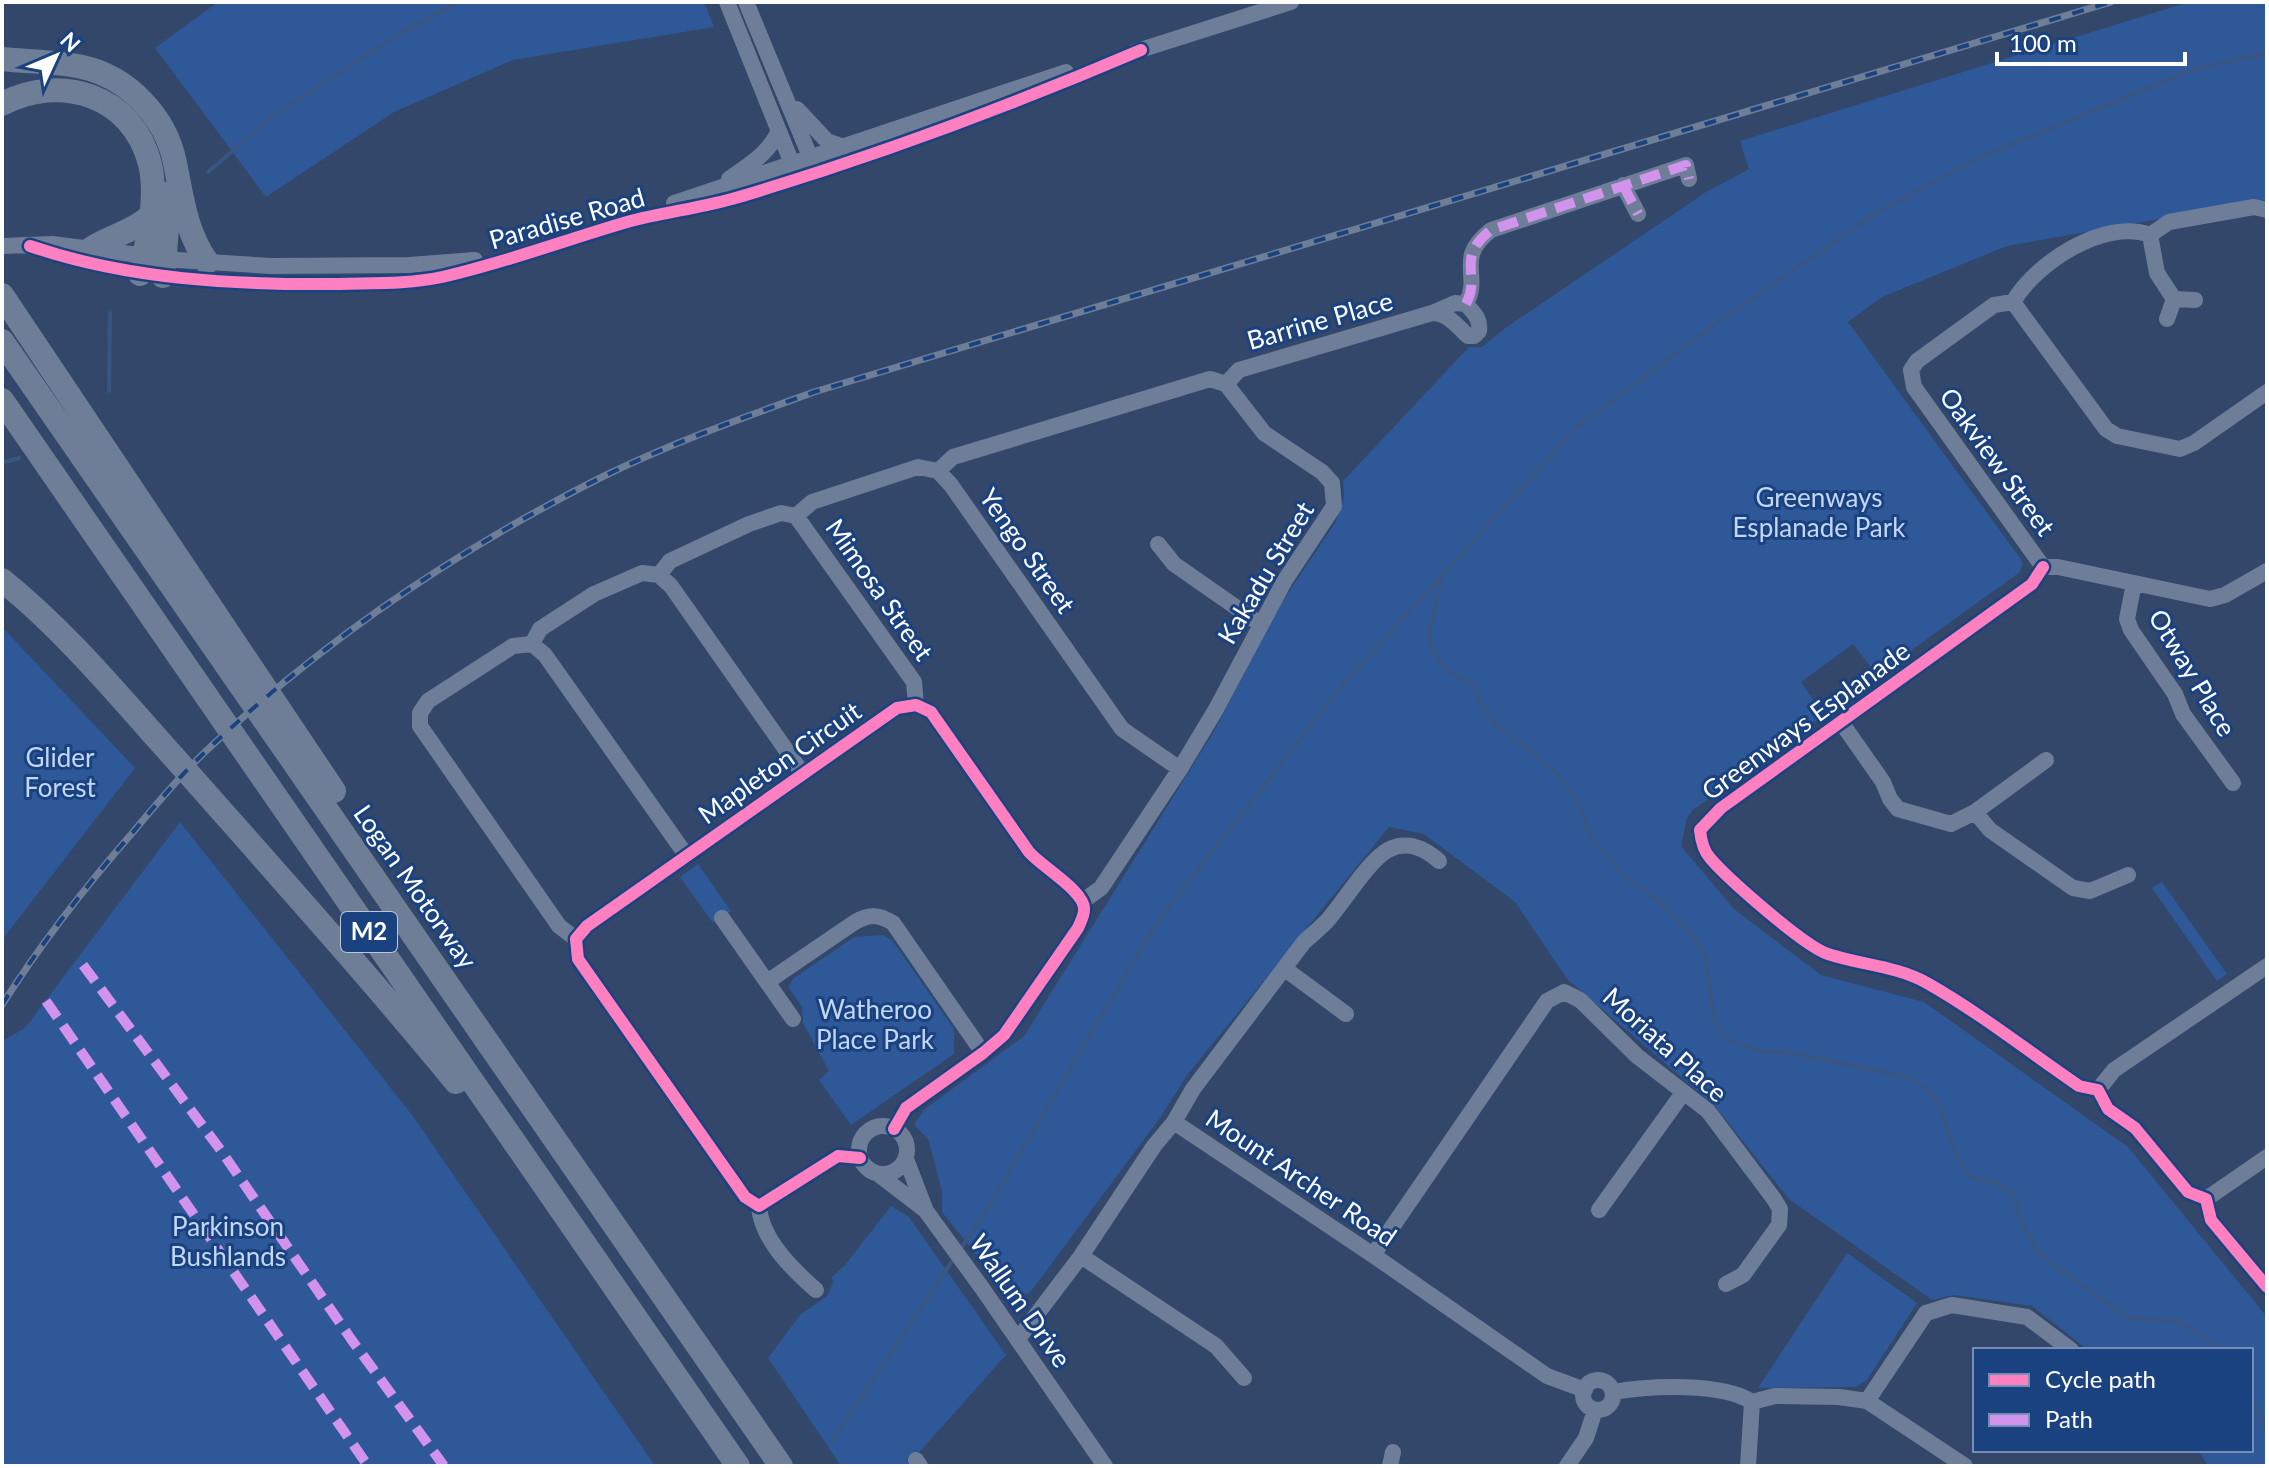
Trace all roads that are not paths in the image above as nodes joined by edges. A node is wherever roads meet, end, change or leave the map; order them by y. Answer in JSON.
{"nodes":[{"id":1,"x":727,"y":2,"type":"edge"},
{"id":2,"x":746,"y":2,"type":"edge"},
{"id":3,"x":1291,"y":2,"type":"edge"},
{"id":4,"x":1141,"y":50,"type":"junction"},
{"id":5,"x":2,"y":59,"type":"edge"},
{"id":6,"x":784,"y":92,"type":"junction"},
{"id":7,"x":2,"y":104,"type":"edge"},
{"id":8,"x":779,"y":131,"type":"junction"},
{"id":9,"x":844,"y":147,"type":"junction"},
{"id":10,"x":814,"y":165,"type":"junction"},
{"id":11,"x":795,"y":170,"type":"junction"},
{"id":12,"x":1689,"y":179,"type":"dead end"},
{"id":13,"x":1623,"y":185,"type":"junction"},
{"id":14,"x":179,"y":191,"type":"junction"},
{"id":15,"x":711,"y":191,"type":"junction"},
{"id":16,"x":2267,"y":210,"type":"edge"},
{"id":17,"x":1638,"y":214,"type":"dead end"},
{"id":18,"x":149,"y":217,"type":"junction"},
{"id":19,"x":629,"y":222,"type":"junction"},
{"id":20,"x":2150,"y":235,"type":"junction"},
{"id":21,"x":2,"y":246,"type":"edge"},
{"id":22,"x":30,"y":246,"type":"junction"},
{"id":23,"x":92,"y":248,"type":"junction"},
{"id":24,"x":532,"y":253,"type":"junction"},
{"id":25,"x":207,"y":262,"type":"junction"},
{"id":26,"x":153,"y":266,"type":"junction"},
{"id":27,"x":2,"y":295,"type":"edge"},
{"id":28,"x":2174,"y":299,"type":"junction"},
{"id":29,"x":2195,"y":300,"type":"dead end"},
{"id":30,"x":2013,"y":302,"type":"junction"},
{"id":31,"x":1466,"y":304,"type":"junction"},
{"id":32,"x":1432,"y":313,"type":"junction"},
{"id":33,"x":2167,"y":319,"type":"dead end"},
{"id":34,"x":2,"y":341,"type":"edge"},
{"id":35,"x":1226,"y":384,"type":"junction"},
{"id":36,"x":2267,"y":392,"type":"edge"},
{"id":37,"x":2,"y":400,"type":"edge"},
{"id":38,"x":938,"y":471,"type":"junction"},
{"id":39,"x":796,"y":516,"type":"junction"},
{"id":40,"x":1158,"y":544,"type":"dead end"},
{"id":41,"x":2043,"y":567,"type":"junction"},
{"id":42,"x":2267,"y":571,"type":"edge"},
{"id":43,"x":659,"y":575,"type":"junction"},
{"id":44,"x":2,"y":580,"type":"edge"},
{"id":45,"x":2134,"y":583,"type":"junction"},
{"id":46,"x":1260,"y":624,"type":"junction"},
{"id":47,"x":532,"y":644,"type":"junction"},
{"id":48,"x":916,"y":705,"type":"junction"},
{"id":49,"x":1841,"y":722,"type":"junction"},
{"id":50,"x":2046,"y":760,"type":"dead end"},
{"id":51,"x":1180,"y":769,"type":"junction"},
{"id":52,"x":803,"y":774,"type":"junction"},
{"id":53,"x":2233,"y":783,"type":"dead end"},
{"id":54,"x":1975,"y":812,"type":"junction"},
{"id":55,"x":686,"y":855,"type":"junction"},
{"id":56,"x":1439,"y":861,"type":"dead end"},
{"id":57,"x":2128,"y":875,"type":"dead end"},
{"id":58,"x":1083,"y":901,"type":"junction"},
{"id":59,"x":722,"y":918,"type":"dead end"},
{"id":60,"x":576,"y":939,"type":"junction"},
{"id":61,"x":2267,"y":966,"type":"edge"},
{"id":62,"x":1285,"y":969,"type":"junction"},
{"id":63,"x":767,"y":982,"type":"junction"},
{"id":64,"x":1346,"y":1014,"type":"dead end"},
{"id":65,"x":793,"y":1019,"type":"dead end"},
{"id":66,"x":983,"y":1053,"type":"junction"},
{"id":67,"x":506,"y":1068,"type":"junction"},
{"id":68,"x":2098,"y":1090,"type":"junction"},
{"id":69,"x":1683,"y":1093,"type":"junction"},
{"id":70,"x":1174,"y":1122,"type":"junction"},
{"id":71,"x":501,"y":1124,"type":"junction"},
{"id":72,"x":894,"y":1129,"type":"junction"},
{"id":73,"x":2267,"y":1157,"type":"edge"},
{"id":74,"x":860,"y":1158,"type":"junction"},
{"id":75,"x":906,"y":1159,"type":"junction"},
{"id":76,"x":878,"y":1174,"type":"junction"},
{"id":77,"x":2206,"y":1199,"type":"junction"},
{"id":78,"x":759,"y":1206,"type":"junction"},
{"id":79,"x":1599,"y":1210,"type":"dead end"},
{"id":80,"x":926,"y":1211,"type":"junction"},
{"id":81,"x":1373,"y":1255,"type":"junction"},
{"id":82,"x":1081,"y":1256,"type":"junction"},
{"id":83,"x":1726,"y":1284,"type":"dead end"},
{"id":84,"x":2267,"y":1287,"type":"edge"},
{"id":85,"x":816,"y":1290,"type":"dead end"},
{"id":86,"x":1018,"y":1339,"type":"junction"},
{"id":87,"x":2068,"y":1348,"type":"edge"},
{"id":88,"x":1244,"y":1378,"type":"dead end"},
{"id":89,"x":1585,"y":1390,"type":"junction"},
{"id":90,"x":1613,"y":1392,"type":"junction"},
{"id":91,"x":1867,"y":1401,"type":"junction"},
{"id":92,"x":1752,"y":1402,"type":"junction"},
{"id":93,"x":1595,"y":1410,"type":"junction"},
{"id":94,"x":738,"y":1466,"type":"edge"},
{"id":95,"x":781,"y":1466,"type":"edge"},
{"id":96,"x":1105,"y":1466,"type":"edge"},
{"id":97,"x":1567,"y":1466,"type":"edge"},
{"id":98,"x":1748,"y":1466,"type":"edge"},
{"id":99,"x":1965,"y":1466,"type":"edge"}],
"edges":[{"from":1,"to":8,"type":"street"},
{"from":2,"to":6,"type":"street"},
{"from":3,"to":4,"type":"street","name":"Paradise Road"},
{"from":4,"to":9,"type":"street","name":"Paradise Road"},
{"from":4,"to":10,"type":"street","name":"Paradise Road"},
{"from":5,"to":14,"type":"highway"},
{"from":6,"to":9,"type":"street"},
{"from":6,"to":10,"type":"street"},
{"from":7,"to":18,"type":"highway"},
{"from":8,"to":11,"type":"street"},
{"from":8,"to":15,"type":"street"},
{"from":9,"to":10,"type":"street","name":"Paradise Road"},
{"from":10,"to":11,"type":"street","name":"Paradise Road"},
{"from":11,"to":15,"type":"street","name":"Paradise Road"},
{"from":11,"to":19,"type":"street","name":"Paradise Road"},
{"from":12,"to":13,"type":"street"},
{"from":13,"to":17,"type":"street"},
{"from":13,"to":31,"type":"street"},
{"from":14,"to":25,"type":"highway"},
{"from":14,"to":26,"type":"highway"},
{"from":15,"to":19,"type":"street","name":"Paradise Road"},
{"from":16,"to":20,"type":"street","name":"Oakview Street"},
{"from":18,"to":23,"type":"highway"},
{"from":18,"to":26,"type":"highway"},
{"from":19,"to":24,"type":"street","name":"Paradise Road"},
{"from":20,"to":28,"type":"street"},
{"from":20,"to":30,"type":"street","name":"Oakview Street"},
{"from":21,"to":22,"type":"street","name":"Paradise Road"},
{"from":22,"to":23,"type":"street","name":"Paradise Road"},
{"from":22,"to":26,"type":"street","name":"Paradise Road"},
{"from":23,"to":26,"type":"street","name":"Paradise Road"},
{"from":24,"to":25,"type":"street","name":"Paradise Road"},
{"from":24,"to":26,"type":"street","name":"Paradise Road"},
{"from":25,"to":26,"type":"street","name":"Paradise Road"},
{"from":27,"to":67,"type":"highway"},
{"from":28,"to":29,"type":"street"},
{"from":28,"to":33,"type":"street"},
{"from":30,"to":36,"type":"street"},
{"from":30,"to":41,"type":"street","name":"Oakview Street"},
{"from":31,"to":32,"type":"street","name":"Barrine Place"},
{"from":31,"to":32,"type":"street","name":"Barrine Place"},
{"from":32,"to":35,"type":"street","name":"Barrine Place"},
{"from":34,"to":67,"type":"highway","name":"Logan Motorway","number":"M2"},
{"from":35,"to":38,"type":"street"},
{"from":35,"to":46,"type":"street","name":"Kakadu Street"},
{"from":37,"to":71,"type":"highway","number":"M2"},
{"from":38,"to":39,"type":"street"},
{"from":38,"to":51,"type":"street","name":"Yengo Street"},
{"from":39,"to":43,"type":"street","name":"Mimosa Street"},
{"from":39,"to":48,"type":"street","name":"Mimosa Street"},
{"from":40,"to":46,"type":"street"},
{"from":41,"to":45,"type":"street","name":"Oakview Street"},
{"from":41,"to":49,"type":"street","name":"Greenways Esplanade"},
{"from":42,"to":45,"type":"street","name":"Oakview Street"},
{"from":43,"to":47,"type":"street"},
{"from":43,"to":52,"type":"street"},
{"from":44,"to":71,"type":"highway"},
{"from":45,"to":53,"type":"street","name":"Otway Place"},
{"from":46,"to":51,"type":"street","name":"Kakadu Street"},
{"from":47,"to":55,"type":"street"},
{"from":47,"to":60,"type":"street"},
{"from":48,"to":52,"type":"street","name":"Mapleton Circuit"},
{"from":48,"to":58,"type":"street"},
{"from":49,"to":54,"type":"street"},
{"from":49,"to":68,"type":"street","name":"Greenways Esplanade"},
{"from":50,"to":54,"type":"street"},
{"from":51,"to":58,"type":"street","name":"Kakadu Street"},
{"from":52,"to":55,"type":"street","name":"Mapleton Circuit"},
{"from":54,"to":57,"type":"street"},
{"from":55,"to":60,"type":"street","name":"Mapleton Circuit"},
{"from":56,"to":62,"type":"street"},
{"from":58,"to":66,"type":"street"},
{"from":59,"to":63,"type":"street"},
{"from":60,"to":78,"type":"street"},
{"from":61,"to":68,"type":"street"},
{"from":62,"to":64,"type":"street"},
{"from":62,"to":70,"type":"street"},
{"from":63,"to":65,"type":"street"},
{"from":63,"to":66,"type":"street"},
{"from":66,"to":72,"type":"street"},
{"from":67,"to":95,"type":"highway","name":"Logan Motorway","number":"M2"},
{"from":68,"to":77,"type":"street","name":"Greenways Esplanade"},
{"from":69,"to":79,"type":"street"},
{"from":69,"to":81,"type":"street","name":"Moriata Place"},
{"from":69,"to":83,"type":"street","name":"Moriata Place"},
{"from":70,"to":81,"type":"street","name":"Mount Archer Road"},
{"from":70,"to":82,"type":"street","name":"Mount Archer Road"},
{"from":71,"to":94,"type":"highway","number":"M2"},
{"from":72,"to":74,"type":"street"},
{"from":72,"to":75,"type":"street"},
{"from":73,"to":77,"type":"street"},
{"from":74,"to":76,"type":"street"},
{"from":74,"to":78,"type":"street"},
{"from":75,"to":76,"type":"street"},
{"from":75,"to":80,"type":"street","name":"Wallum Drive"},
{"from":76,"to":80,"type":"street"},
{"from":77,"to":84,"type":"street","name":"Greenways Esplanade"},
{"from":78,"to":85,"type":"street"},
{"from":80,"to":86,"type":"street","name":"Wallum Drive"},
{"from":81,"to":89,"type":"street","name":"Mount Archer Road"},
{"from":82,"to":86,"type":"street","name":"Mount Archer Road"},
{"from":82,"to":88,"type":"street"},
{"from":86,"to":96,"type":"street","name":"Wallum Drive"},
{"from":87,"to":91,"type":"street"},
{"from":89,"to":90,"type":"street"},
{"from":89,"to":93,"type":"street"},
{"from":90,"to":92,"type":"street"},
{"from":90,"to":93,"type":"street"},
{"from":91,"to":92,"type":"street"},
{"from":91,"to":99,"type":"street"},
{"from":92,"to":98,"type":"street"},
{"from":93,"to":97,"type":"street"}]}
